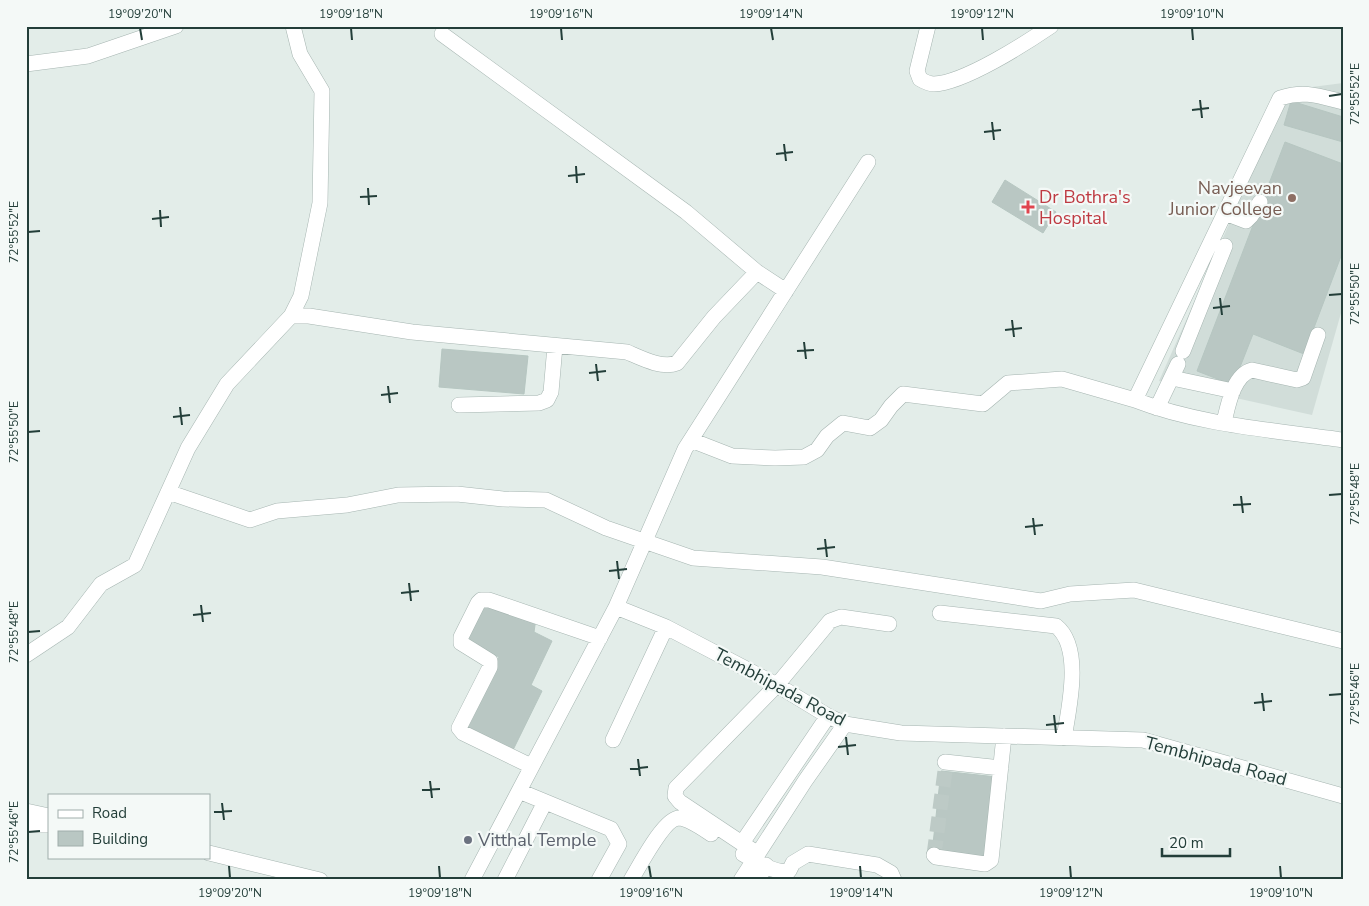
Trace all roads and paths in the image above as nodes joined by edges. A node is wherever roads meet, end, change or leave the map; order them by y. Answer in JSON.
{"nodes":[{"id":1,"x":176,"y":26,"type":"edge"},
{"id":2,"x":293,"y":26,"type":"edge"},
{"id":3,"x":928,"y":26,"type":"edge"},
{"id":4,"x":1051,"y":26,"type":"edge"},
{"id":5,"x":442,"y":34,"type":"dead end"},
{"id":6,"x":26,"y":64,"type":"edge"},
{"id":7,"x":1343,"y":102,"type":"edge"},
{"id":8,"x":868,"y":162,"type":"dead end"},
{"id":9,"x":1260,"y":202,"type":"dead end"},
{"id":10,"x":1225,"y":213,"type":"junction"},
{"id":11,"x":1225,"y":246,"type":"dead end"},
{"id":12,"x":757,"y":272,"type":"junction"},
{"id":13,"x":786,"y":291,"type":"junction"},
{"id":14,"x":291,"y":316,"type":"junction"},
{"id":15,"x":1318,"y":335,"type":"dead end"},
{"id":16,"x":555,"y":346,"type":"junction"},
{"id":17,"x":1178,"y":364,"type":"junction"},
{"id":18,"x":1233,"y":391,"type":"junction"},
{"id":19,"x":1135,"y":400,"type":"junction"},
{"id":20,"x":459,"y":405,"type":"dead end"},
{"id":21,"x":1157,"y":408,"type":"junction"},
{"id":22,"x":1224,"y":422,"type":"junction"},
{"id":23,"x":691,"y":440,"type":"junction"},
{"id":24,"x":1343,"y":440,"type":"edge"},
{"id":25,"x":168,"y":492,"type":"junction"},
{"id":26,"x":646,"y":540,"type":"junction"},
{"id":27,"x":616,"y":606,"type":"junction"},
{"id":28,"x":940,"y":613,"type":"dead end"},
{"id":29,"x":886,"y":618,"type":"dead end"},
{"id":30,"x":666,"y":627,"type":"junction"},
{"id":31,"x":600,"y":638,"type":"junction"},
{"id":32,"x":1343,"y":641,"type":"edge"},
{"id":33,"x":26,"y":656,"type":"edge"},
{"id":34,"x":774,"y":684,"type":"junction"},
{"id":35,"x":828,"y":716,"type":"junction"},
{"id":36,"x":845,"y":724,"type":"junction"},
{"id":37,"x":946,"y":734,"type":"junction"},
{"id":38,"x":1004,"y":736,"type":"junction"},
{"id":39,"x":1064,"y":738,"type":"junction"},
{"id":40,"x":614,"y":740,"type":"dead end"},
{"id":41,"x":531,"y":766,"type":"junction"},
{"id":42,"x":1001,"y":768,"type":"junction"},
{"id":43,"x":519,"y":791,"type":"junction"},
{"id":44,"x":1343,"y":796,"type":"edge"},
{"id":45,"x":545,"y":802,"type":"junction"},
{"id":46,"x":26,"y":811,"type":"edge"},
{"id":47,"x":48,"y":816,"type":"edge"},
{"id":48,"x":26,"y":825,"type":"edge"},
{"id":49,"x":48,"y":825,"type":"edge"},
{"id":50,"x":742,"y":843,"type":"junction"},
{"id":51,"x":210,"y":854,"type":"edge"},
{"id":52,"x":934,"y":855,"type":"dead end"},
{"id":53,"x":759,"y":860,"type":"junction"},
{"id":54,"x":320,"y":880,"type":"edge"},
{"id":55,"x":472,"y":880,"type":"edge"},
{"id":56,"x":505,"y":880,"type":"edge"},
{"id":57,"x":600,"y":880,"type":"edge"},
{"id":58,"x":631,"y":880,"type":"edge"},
{"id":59,"x":741,"y":880,"type":"edge"},
{"id":60,"x":758,"y":880,"type":"edge"},
{"id":61,"x":894,"y":880,"type":"edge"}],
"edges":[{"from":1,"to":6,"type":"street"},
{"from":2,"to":14,"type":"street"},
{"from":3,"to":4,"type":"street"},
{"from":5,"to":12,"type":"street"},
{"from":7,"to":10,"type":"street"},
{"from":8,"to":13,"type":"street"},
{"from":9,"to":10,"type":"street"},
{"from":10,"to":19,"type":"street"},
{"from":11,"to":17,"type":"street"},
{"from":12,"to":13,"type":"street"},
{"from":12,"to":16,"type":"street"},
{"from":13,"to":23,"type":"street"},
{"from":14,"to":16,"type":"street"},
{"from":14,"to":25,"type":"street"},
{"from":15,"to":18,"type":"street"},
{"from":16,"to":20,"type":"street"},
{"from":17,"to":18,"type":"street"},
{"from":17,"to":21,"type":"street"},
{"from":18,"to":22,"type":"street"},
{"from":19,"to":21,"type":"street"},
{"from":19,"to":23,"type":"street"},
{"from":21,"to":22,"type":"street"},
{"from":22,"to":24,"type":"street"},
{"from":23,"to":26,"type":"street"},
{"from":25,"to":26,"type":"street"},
{"from":25,"to":33,"type":"street"},
{"from":26,"to":27,"type":"street"},
{"from":26,"to":32,"type":"street"},
{"from":27,"to":30,"type":"street","name":"Tembhipada Road"},
{"from":27,"to":31,"type":"street"},
{"from":28,"to":39,"type":"street"},
{"from":29,"to":34,"type":"street"},
{"from":30,"to":34,"type":"street","name":"Tembhipada Road"},
{"from":30,"to":40,"type":"street"},
{"from":31,"to":41,"type":"street"},
{"from":31,"to":41,"type":"street"},
{"from":34,"to":35,"type":"street","name":"Tembhipada Road"},
{"from":34,"to":50,"type":"street"},
{"from":35,"to":36,"type":"street","name":"Tembhipada Road"},
{"from":35,"to":50,"type":"street"},
{"from":36,"to":37,"type":"street","name":"Tembhipada Road"},
{"from":36,"to":53,"type":"street"},
{"from":37,"to":38,"type":"street","name":"Tembhipada Road"},
{"from":37,"to":42,"type":"street"},
{"from":38,"to":39,"type":"street","name":"Tembhipada Road"},
{"from":38,"to":42,"type":"street"},
{"from":39,"to":44,"type":"street","name":"Tembhipada Road"},
{"from":41,"to":43,"type":"street"},
{"from":42,"to":52,"type":"street"},
{"from":43,"to":45,"type":"street"},
{"from":43,"to":55,"type":"street"},
{"from":45,"to":56,"type":"street"},
{"from":45,"to":57,"type":"street"},
{"from":46,"to":47,"type":"street"},
{"from":48,"to":49,"type":"street"},
{"from":50,"to":53,"type":"street"},
{"from":51,"to":54,"type":"street"},
{"from":53,"to":58,"type":"street"},
{"from":53,"to":59,"type":"street"},
{"from":53,"to":60,"type":"street"},
{"from":53,"to":61,"type":"street"}]}
